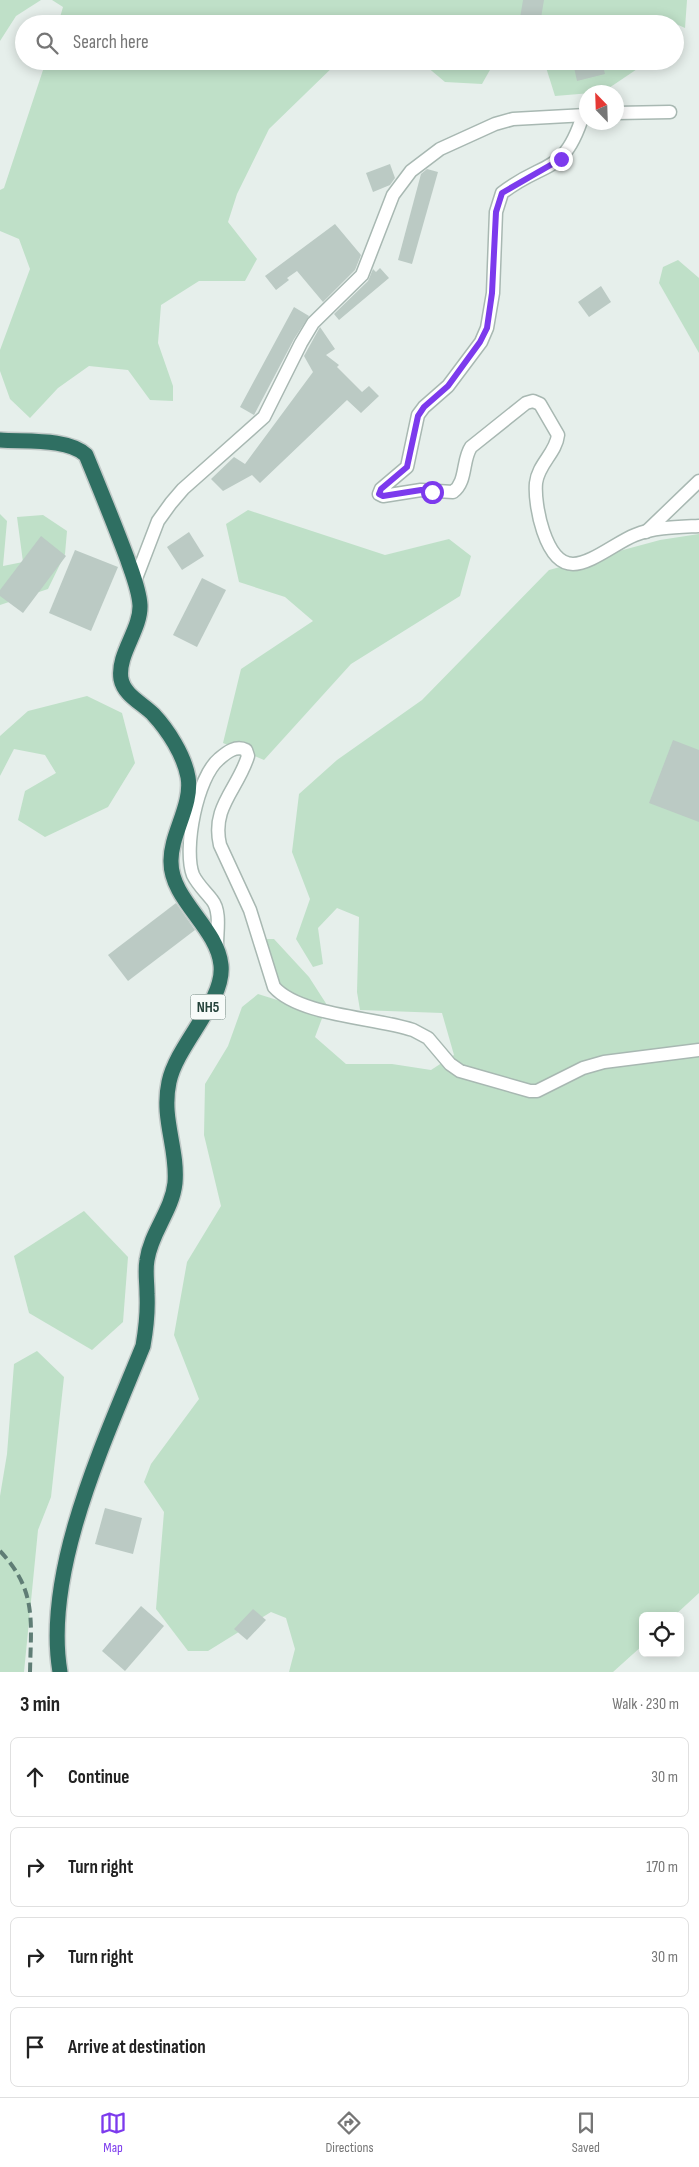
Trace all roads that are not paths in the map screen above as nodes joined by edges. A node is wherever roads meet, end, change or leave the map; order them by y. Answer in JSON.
{"nodes":[{"id":1,"x":670,"y":112,"type":"dead end"},
{"id":2,"x":624,"y":114,"type":"edge"},
{"id":3,"x":579,"y":115,"type":"edge"},
{"id":4,"x":579,"y":128,"type":"edge"},
{"id":5,"x":0,"y":440,"type":"edge"},
{"id":6,"x":699,"y":481,"type":"edge"},
{"id":7,"x":699,"y":526,"type":"edge"},
{"id":8,"x":646,"y":532,"type":"junction"},
{"id":9,"x":134,"y":581,"type":"junction"},
{"id":10,"x":217,"y":945,"type":"junction"},
{"id":11,"x":699,"y":1050,"type":"edge"},
{"id":12,"x":60,"y":1672,"type":"edge"}],
"edges":[{"from":1,"to":2,"type":"street"},
{"from":3,"to":9,"type":"street"},
{"from":4,"to":8,"type":"street"},
{"from":5,"to":9,"type":"highway","number":"NH5"},
{"from":6,"to":8,"type":"street"},
{"from":7,"to":8,"type":"street"},
{"from":9,"to":10,"type":"highway","number":"NH5"},
{"from":10,"to":11,"type":"street"},
{"from":10,"to":12,"type":"highway","number":"NH5"}]}
